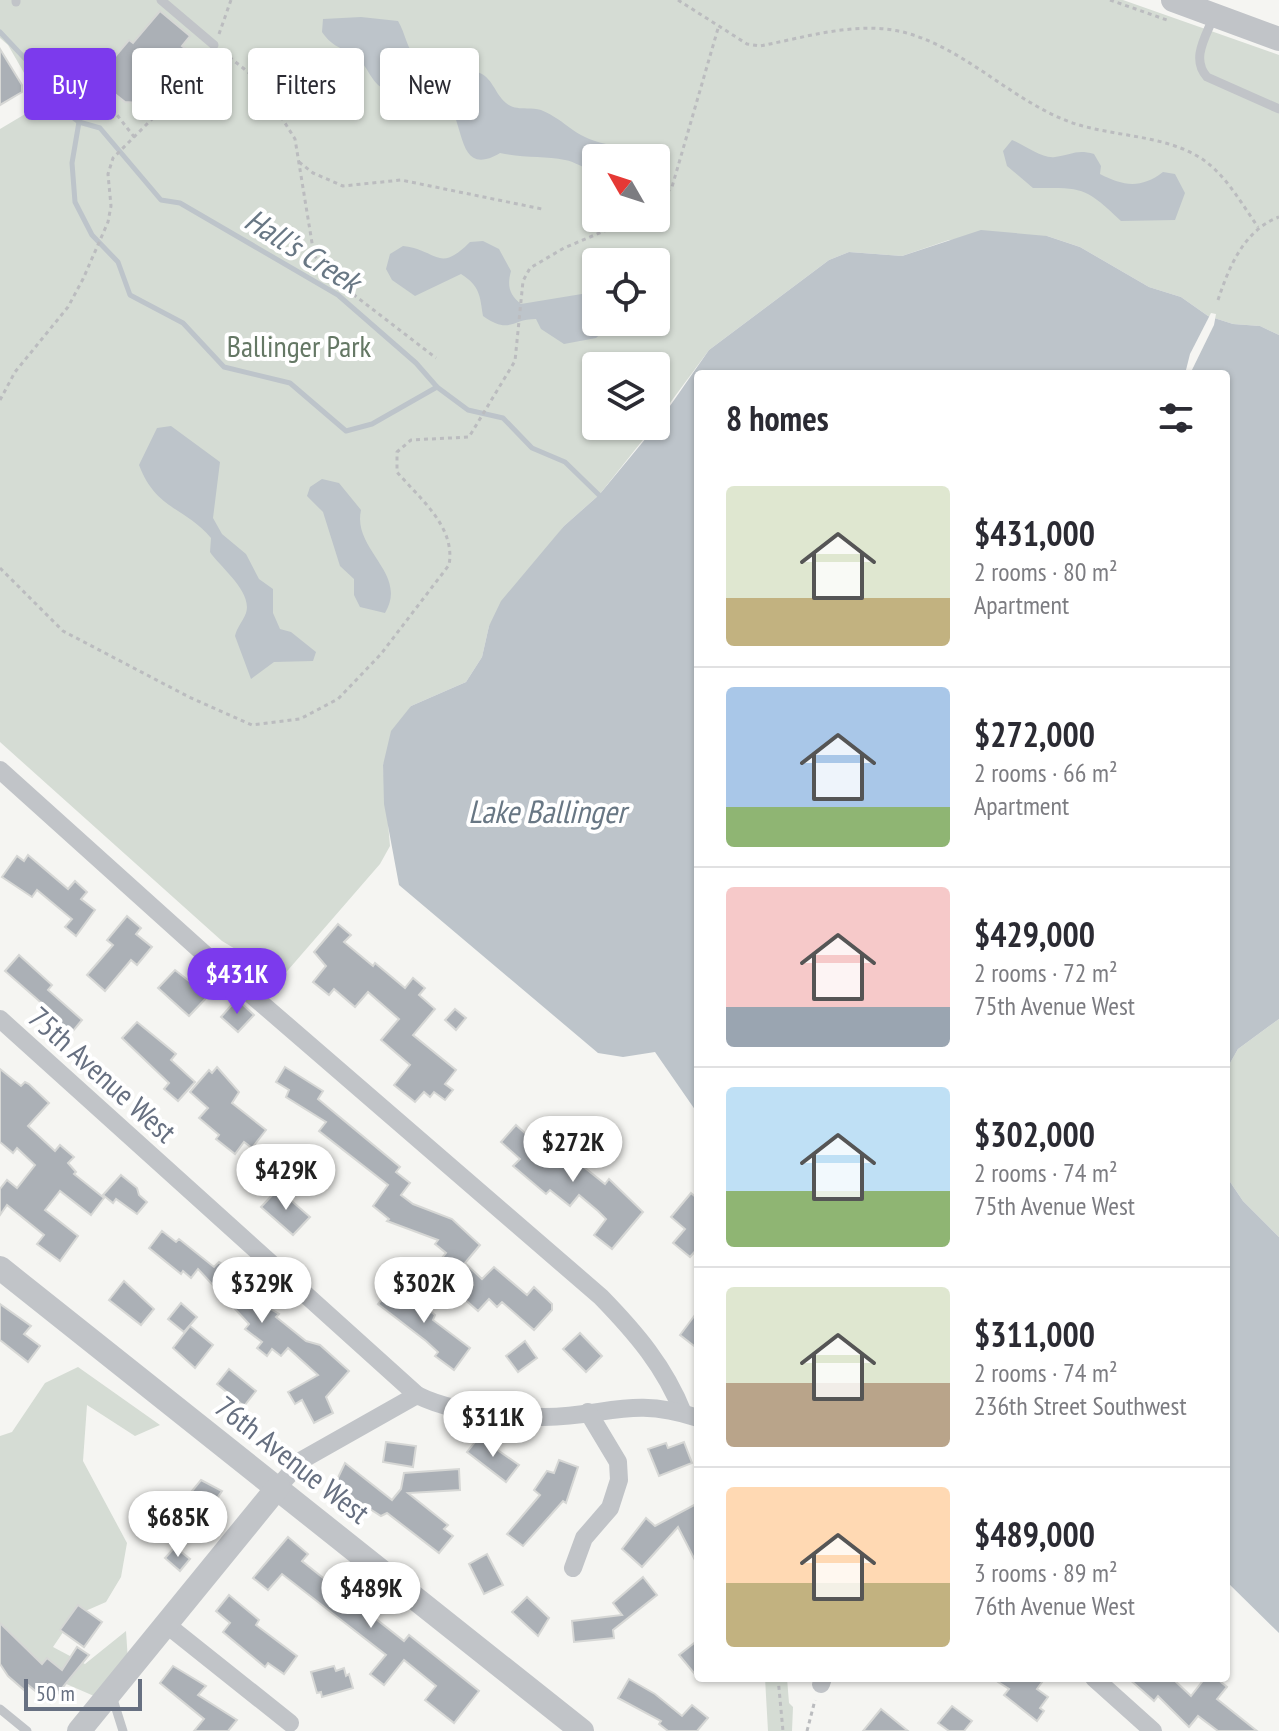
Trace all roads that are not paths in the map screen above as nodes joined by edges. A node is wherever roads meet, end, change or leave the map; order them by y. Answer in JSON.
{"nodes":[{"id":1,"x":161,"y":0,"type":"edge"},
{"id":2,"x":1173,"y":0,"type":"edge"},
{"id":3,"x":1214,"y":15,"type":"junction"},
{"id":4,"x":1279,"y":39,"type":"edge"},
{"id":5,"x":214,"y":45,"type":"road end"},
{"id":6,"x":1279,"y":109,"type":"edge"},
{"id":7,"x":0,"y":770,"type":"edge"},
{"id":8,"x":0,"y":1019,"type":"edge"},
{"id":9,"x":0,"y":1268,"type":"edge"},
{"id":10,"x":417,"y":1395,"type":"junction"},
{"id":11,"x":588,"y":1412,"type":"junction"},
{"id":12,"x":691,"y":1416,"type":"edge"},
{"id":13,"x":278,"y":1487,"type":"junction"},
{"id":14,"x":573,"y":1568,"type":"dead end"},
{"id":15,"x":167,"y":1625,"type":"junction"},
{"id":16,"x":1098,"y":1682,"type":"edge"},
{"id":17,"x":111,"y":1692,"type":"junction"},
{"id":18,"x":0,"y":1709,"type":"edge"},
{"id":19,"x":290,"y":1723,"type":"dead end"},
{"id":20,"x":27,"y":1731,"type":"edge"},
{"id":21,"x":79,"y":1731,"type":"edge"},
{"id":22,"x":123,"y":1731,"type":"edge"},
{"id":23,"x":582,"y":1731,"type":"edge"},
{"id":24,"x":1153,"y":1731,"type":"edge"}],
"edges":[{"from":1,"to":5,"type":"lane"},
{"from":2,"to":3,"type":"street"},
{"from":3,"to":4,"type":"street"},
{"from":3,"to":6,"type":"lane"},
{"from":7,"to":12,"type":"street"},
{"from":8,"to":10,"type":"street","name":"75th Avenue West"},
{"from":9,"to":13,"type":"street","name":"76th Avenue West"},
{"from":10,"to":11,"type":"street"},
{"from":10,"to":13,"type":"street"},
{"from":11,"to":12,"type":"street"},
{"from":11,"to":14,"type":"street"},
{"from":13,"to":15,"type":"street"},
{"from":13,"to":23,"type":"street","name":"76th Avenue West"},
{"from":15,"to":17,"type":"street"},
{"from":15,"to":19,"type":"street"},
{"from":16,"to":24,"type":"street"},
{"from":17,"to":21,"type":"street"},
{"from":17,"to":22,"type":"lane"},
{"from":18,"to":20,"type":"lane"}]}
